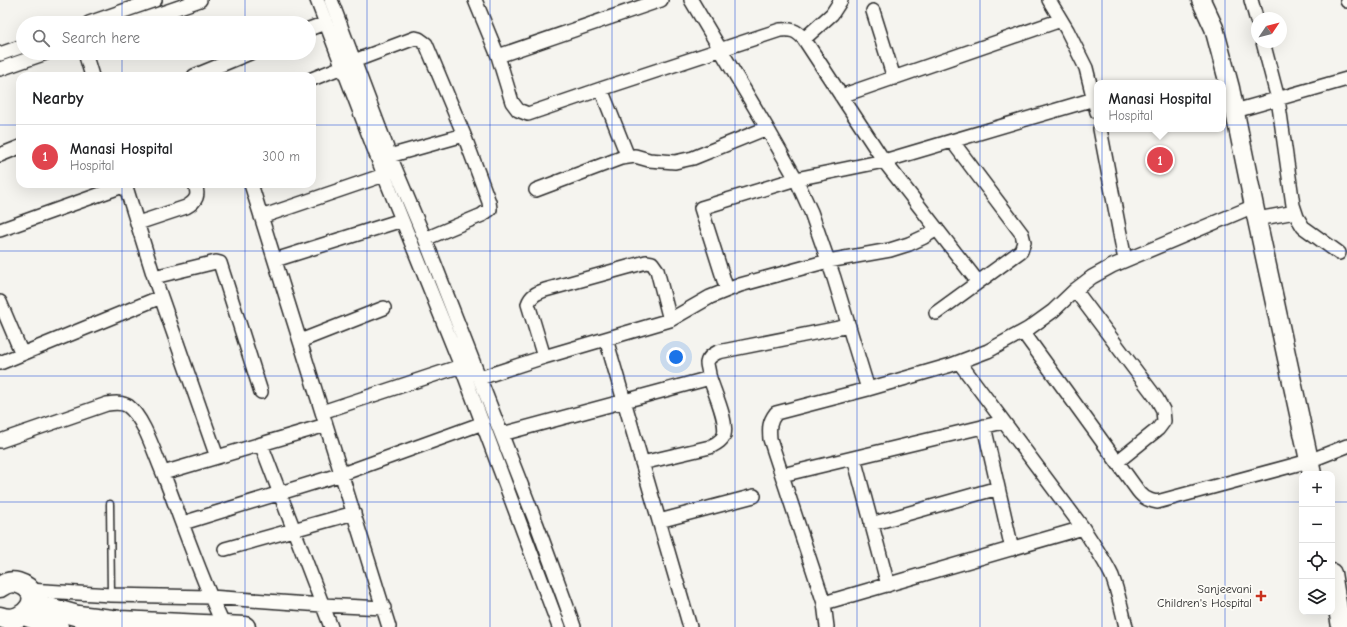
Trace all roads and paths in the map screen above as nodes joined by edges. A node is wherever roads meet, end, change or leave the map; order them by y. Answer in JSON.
{"nodes":[{"id":1,"x":156,"y":0,"type":"edge"},
{"id":2,"x":200,"y":0,"type":"edge"},
{"id":3,"x":316,"y":0,"type":"edge"},
{"id":4,"x":330,"y":0,"type":"edge"},
{"id":5,"x":475,"y":0,"type":"edge"},
{"id":6,"x":661,"y":0,"type":"edge"},
{"id":7,"x":691,"y":0,"type":"edge"},
{"id":8,"x":841,"y":0,"type":"edge"},
{"id":9,"x":1049,"y":0,"type":"edge"},
{"id":10,"x":1201,"y":0,"type":"edge"},
{"id":11,"x":1251,"y":0,"type":"edge"},
{"id":12,"x":873,"y":11,"type":"dead end"},
{"id":13,"x":1254,"y":12,"type":"edge"},
{"id":14,"x":161,"y":14,"type":"junction"},
{"id":15,"x":109,"y":16,"type":"edge"},
{"id":16,"x":155,"y":16,"type":"edge"},
{"id":17,"x":1061,"y":20,"type":"junction"},
{"id":18,"x":325,"y":22,"type":"junction"},
{"id":19,"x":316,"y":26,"type":"edge"},
{"id":20,"x":804,"y":39,"type":"junction"},
{"id":21,"x":16,"y":48,"type":"edge"},
{"id":22,"x":1265,"y":48,"type":"edge"},
{"id":23,"x":721,"y":50,"type":"junction"},
{"id":24,"x":0,"y":54,"type":"edge"},
{"id":25,"x":498,"y":56,"type":"junction"},
{"id":26,"x":26,"y":60,"type":"edge"},
{"id":27,"x":87,"y":60,"type":"edge"},
{"id":28,"x":237,"y":60,"type":"edge"},
{"id":29,"x":348,"y":64,"type":"junction"},
{"id":30,"x":0,"y":69,"type":"edge"},
{"id":31,"x":91,"y":72,"type":"edge"},
{"id":32,"x":216,"y":72,"type":"edge"},
{"id":33,"x":316,"y":77,"type":"edge"},
{"id":34,"x":894,"y":78,"type":"junction"},
{"id":35,"x":1347,"y":79,"type":"edge"},
{"id":36,"x":601,"y":89,"type":"junction"},
{"id":37,"x":841,"y":96,"type":"junction"},
{"id":38,"x":1094,"y":99,"type":"joint"},
{"id":39,"x":1278,"y":99,"type":"junction"},
{"id":40,"x":1235,"y":111,"type":"junction"},
{"id":41,"x":767,"y":128,"type":"junction"},
{"id":42,"x":1101,"y":132,"type":"edge"},
{"id":43,"x":464,"y":135,"type":"junction"},
{"id":44,"x":952,"y":141,"type":"junction"},
{"id":45,"x":16,"y":149,"type":"edge"},
{"id":46,"x":0,"y":155,"type":"edge"},
{"id":47,"x":628,"y":157,"type":"junction"},
{"id":48,"x":384,"y":158,"type":"junction"},
{"id":49,"x":884,"y":161,"type":"junction"},
{"id":50,"x":384,"y":175,"type":"junction"},
{"id":51,"x":796,"y":179,"type":"junction"},
{"id":52,"x":115,"y":188,"type":"edge"},
{"id":53,"x":127,"y":188,"type":"edge"},
{"id":54,"x":197,"y":188,"type":"edge"},
{"id":55,"x":252,"y":188,"type":"edge"},
{"id":56,"x":536,"y":190,"type":"dead end"},
{"id":57,"x":1295,"y":212,"type":"junction"},
{"id":58,"x":1256,"y":213,"type":"junction"},
{"id":59,"x":261,"y":217,"type":"junction"},
{"id":60,"x":402,"y":220,"type":"junction"},
{"id":61,"x":138,"y":223,"type":"junction"},
{"id":62,"x":937,"y":229,"type":"junction"},
{"id":63,"x":0,"y":230,"type":"edge"},
{"id":64,"x":425,"y":239,"type":"junction"},
{"id":65,"x":1339,"y":253,"type":"dead end"},
{"id":66,"x":275,"y":260,"type":"junction"},
{"id":67,"x":1125,"y":260,"type":"junction"},
{"id":68,"x":828,"y":261,"type":"junction"},
{"id":69,"x":154,"y":277,"type":"junction"},
{"id":70,"x":978,"y":282,"type":"junction"},
{"id":71,"x":727,"y":290,"type":"junction"},
{"id":72,"x":1075,"y":290,"type":"junction"},
{"id":73,"x":161,"y":297,"type":"junction"},
{"id":74,"x":0,"y":302,"type":"edge"},
{"id":75,"x":384,"y":308,"type":"dead end"},
{"id":76,"x":936,"y":313,"type":"dead end"},
{"id":77,"x":670,"y":320,"type":"junction"},
{"id":78,"x":849,"y":326,"type":"junction"},
{"id":79,"x":1023,"y":332,"type":"junction"},
{"id":80,"x":606,"y":339,"type":"junction"},
{"id":81,"x":300,"y":341,"type":"junction"},
{"id":82,"x":22,"y":354,"type":"junction"},
{"id":83,"x":544,"y":357,"type":"junction"},
{"id":84,"x":959,"y":362,"type":"junction"},
{"id":85,"x":0,"y":363,"type":"edge"},
{"id":86,"x":461,"y":366,"type":"junction"},
{"id":87,"x":480,"y":378,"type":"junction"},
{"id":88,"x":710,"y":378,"type":"junction"},
{"id":89,"x":868,"y":389,"type":"junction"},
{"id":90,"x":261,"y":392,"type":"dead end"},
{"id":91,"x":624,"y":401,"type":"junction"},
{"id":92,"x":322,"y":412,"type":"junction"},
{"id":93,"x":1003,"y":422,"type":"junction"},
{"id":94,"x":483,"y":423,"type":"junction"},
{"id":95,"x":326,"y":425,"type":"junction"},
{"id":96,"x":984,"y":426,"type":"junction"},
{"id":97,"x":502,"y":434,"type":"junction"},
{"id":98,"x":0,"y":441,"type":"edge"},
{"id":99,"x":261,"y":444,"type":"junction"},
{"id":100,"x":1347,"y":446,"type":"edge"},
{"id":101,"x":217,"y":457,"type":"junction"},
{"id":102,"x":854,"y":458,"type":"junction"},
{"id":103,"x":1117,"y":462,"type":"junction"},
{"id":104,"x":642,"y":463,"type":"junction"},
{"id":105,"x":1310,"y":467,"type":"edge"},
{"id":106,"x":163,"y":473,"type":"junction"},
{"id":107,"x":342,"y":474,"type":"junction"},
{"id":108,"x":782,"y":475,"type":"junction"},
{"id":109,"x":998,"y":488,"type":"junction"},
{"id":110,"x":280,"y":493,"type":"junction"},
{"id":111,"x":754,"y":496,"type":"dead end"},
{"id":112,"x":110,"y":504,"type":"dead end"},
{"id":113,"x":354,"y":513,"type":"junction"},
{"id":114,"x":659,"y":522,"type":"junction"},
{"id":115,"x":183,"y":524,"type":"junction"},
{"id":116,"x":872,"y":524,"type":"junction"},
{"id":117,"x":1083,"y":528,"type":"junction"},
{"id":118,"x":294,"y":530,"type":"junction"},
{"id":119,"x":225,"y":549,"type":"dead end"},
{"id":120,"x":1012,"y":549,"type":"junction"},
{"id":121,"x":1333,"y":579,"type":"edge"},
{"id":122,"x":3,"y":582,"type":"edge"},
{"id":123,"x":888,"y":585,"type":"junction"},
{"id":124,"x":111,"y":595,"type":"junction"},
{"id":125,"x":210,"y":597,"type":"junction"},
{"id":126,"x":824,"y":603,"type":"junction"},
{"id":127,"x":322,"y":605,"type":"junction"},
{"id":128,"x":384,"y":608,"type":"junction"},
{"id":129,"x":19,"y":613,"type":"edge"},
{"id":130,"x":224,"y":626,"type":"junction"},
{"id":131,"x":58,"y":627,"type":"edge"},
{"id":132,"x":245,"y":627,"type":"edge"},
{"id":133,"x":331,"y":627,"type":"edge"},
{"id":134,"x":390,"y":627,"type":"edge"},
{"id":135,"x":560,"y":627,"type":"edge"},
{"id":136,"x":574,"y":627,"type":"edge"},
{"id":137,"x":690,"y":627,"type":"edge"},
{"id":138,"x":827,"y":627,"type":"edge"},
{"id":139,"x":1126,"y":627,"type":"edge"},
{"id":140,"x":1341,"y":627,"type":"edge"}],
"edges":[{"from":1,"to":14,"type":"street"},
{"from":1,"to":15,"type":"street"},
{"from":2,"to":14,"type":"street"},
{"from":3,"to":18,"type":"street"},
{"from":4,"to":29,"type":"street"},
{"from":5,"to":25,"type":"street"},
{"from":6,"to":25,"type":"street"},
{"from":7,"to":23,"type":"street"},
{"from":8,"to":20,"type":"street"},
{"from":9,"to":17,"type":"street"},
{"from":10,"to":40,"type":"main road"},
{"from":11,"to":13,"type":"street"},
{"from":12,"to":34,"type":"street"},
{"from":14,"to":16,"type":"street"},
{"from":17,"to":34,"type":"street"},
{"from":17,"to":38,"type":"street"},
{"from":18,"to":19,"type":"street"},
{"from":18,"to":29,"type":"street"},
{"from":20,"to":23,"type":"street"},
{"from":20,"to":37,"type":"street"},
{"from":21,"to":24,"type":"street"},
{"from":22,"to":39,"type":"street"},
{"from":23,"to":36,"type":"street"},
{"from":23,"to":41,"type":"street"},
{"from":25,"to":36,"type":"street"},
{"from":26,"to":30,"type":"street"},
{"from":27,"to":31,"type":"street"},
{"from":28,"to":32,"type":"street"},
{"from":29,"to":33,"type":"street"},
{"from":29,"to":43,"type":"street"},
{"from":29,"to":48,"type":"street"},
{"from":34,"to":37,"type":"street"},
{"from":35,"to":39,"type":"street"},
{"from":36,"to":47,"type":"street"},
{"from":37,"to":49,"type":"street"},
{"from":38,"to":44,"type":"street"},
{"from":39,"to":40,"type":"street"},
{"from":39,"to":57,"type":"street"},
{"from":40,"to":58,"type":"main road"},
{"from":41,"to":47,"type":"street"},
{"from":41,"to":51,"type":"street"},
{"from":42,"to":67,"type":"street"},
{"from":43,"to":48,"type":"street"},
{"from":43,"to":64,"type":"street"},
{"from":44,"to":49,"type":"street"},
{"from":44,"to":70,"type":"street"},
{"from":45,"to":46,"type":"street"},
{"from":47,"to":56,"type":"street"},
{"from":48,"to":50,"type":"street"},
{"from":48,"to":64,"type":"street"},
{"from":49,"to":51,"type":"street"},
{"from":49,"to":62,"type":"street"},
{"from":50,"to":59,"type":"street"},
{"from":50,"to":60,"type":"street"},
{"from":51,"to":68,"type":"street"},
{"from":51,"to":71,"type":"street"},
{"from":52,"to":63,"type":"street"},
{"from":53,"to":61,"type":"street"},
{"from":54,"to":61,"type":"street"},
{"from":55,"to":59,"type":"street"},
{"from":57,"to":58,"type":"street"},
{"from":57,"to":65,"type":"street"},
{"from":58,"to":67,"type":"street"},
{"from":58,"to":105,"type":"main road"},
{"from":59,"to":66,"type":"street"},
{"from":60,"to":66,"type":"street"},
{"from":60,"to":86,"type":"street"},
{"from":61,"to":69,"type":"street"},
{"from":62,"to":68,"type":"street"},
{"from":62,"to":70,"type":"street"},
{"from":64,"to":87,"type":"street"},
{"from":66,"to":81,"type":"street"},
{"from":67,"to":72,"type":"street"},
{"from":68,"to":71,"type":"street"},
{"from":68,"to":78,"type":"street"},
{"from":69,"to":73,"type":"street"},
{"from":69,"to":90,"type":"street"},
{"from":70,"to":76,"type":"street"},
{"from":71,"to":77,"type":"street"},
{"from":72,"to":79,"type":"street"},
{"from":72,"to":103,"type":"street"},
{"from":73,"to":82,"type":"street"},
{"from":73,"to":101,"type":"street"},
{"from":74,"to":82,"type":"street"},
{"from":75,"to":81,"type":"street"},
{"from":77,"to":80,"type":"street"},
{"from":77,"to":83,"type":"street"},
{"from":78,"to":88,"type":"street"},
{"from":78,"to":89,"type":"street"},
{"from":79,"to":84,"type":"street"},
{"from":79,"to":103,"type":"street"},
{"from":80,"to":83,"type":"street"},
{"from":80,"to":91,"type":"street"},
{"from":81,"to":92,"type":"street"},
{"from":82,"to":85,"type":"street"},
{"from":83,"to":87,"type":"street"},
{"from":84,"to":89,"type":"street"},
{"from":84,"to":93,"type":"street"},
{"from":86,"to":92,"type":"street"},
{"from":86,"to":94,"type":"street"},
{"from":87,"to":97,"type":"street"},
{"from":88,"to":91,"type":"street"},
{"from":88,"to":104,"type":"street"},
{"from":89,"to":108,"type":"street"},
{"from":91,"to":97,"type":"street"},
{"from":91,"to":104,"type":"street"},
{"from":92,"to":95,"type":"street"},
{"from":93,"to":96,"type":"street"},
{"from":93,"to":117,"type":"street"},
{"from":94,"to":107,"type":"street"},
{"from":94,"to":135,"type":"street"},
{"from":95,"to":99,"type":"street"},
{"from":95,"to":107,"type":"street"},
{"from":96,"to":102,"type":"street"},
{"from":96,"to":109,"type":"street"},
{"from":97,"to":136,"type":"street"},
{"from":98,"to":106,"type":"street"},
{"from":99,"to":101,"type":"street"},
{"from":99,"to":110,"type":"street"},
{"from":100,"to":105,"type":"street"},
{"from":101,"to":106,"type":"street"},
{"from":102,"to":108,"type":"street"},
{"from":102,"to":116,"type":"street"},
{"from":103,"to":105,"type":"street"},
{"from":104,"to":114,"type":"street"},
{"from":106,"to":115,"type":"street"},
{"from":107,"to":110,"type":"street"},
{"from":107,"to":113,"type":"street"},
{"from":108,"to":126,"type":"street"},
{"from":109,"to":116,"type":"street"},
{"from":109,"to":120,"type":"street"},
{"from":110,"to":115,"type":"street"},
{"from":110,"to":118,"type":"street"},
{"from":111,"to":114,"type":"street"},
{"from":112,"to":124,"type":"lane"},
{"from":113,"to":118,"type":"street"},
{"from":113,"to":128,"type":"street"},
{"from":114,"to":137,"type":"street"},
{"from":115,"to":125,"type":"street"},
{"from":116,"to":123,"type":"street"},
{"from":117,"to":120,"type":"street"},
{"from":117,"to":139,"type":"street"},
{"from":118,"to":119,"type":"street"},
{"from":118,"to":127,"type":"street"},
{"from":120,"to":123,"type":"street"},
{"from":121,"to":140,"type":"main road"},
{"from":122,"to":129,"type":"main road"},
{"from":123,"to":126,"type":"street"},
{"from":124,"to":125,"type":"street"},
{"from":124,"to":129,"type":"street"},
{"from":125,"to":127,"type":"street"},
{"from":125,"to":130,"type":"street"},
{"from":126,"to":138,"type":"street"},
{"from":127,"to":128,"type":"street"},
{"from":127,"to":133,"type":"street"},
{"from":128,"to":134,"type":"street"},
{"from":129,"to":130,"type":"main road"},
{"from":129,"to":131,"type":"main road"},
{"from":130,"to":132,"type":"main road"}]}
